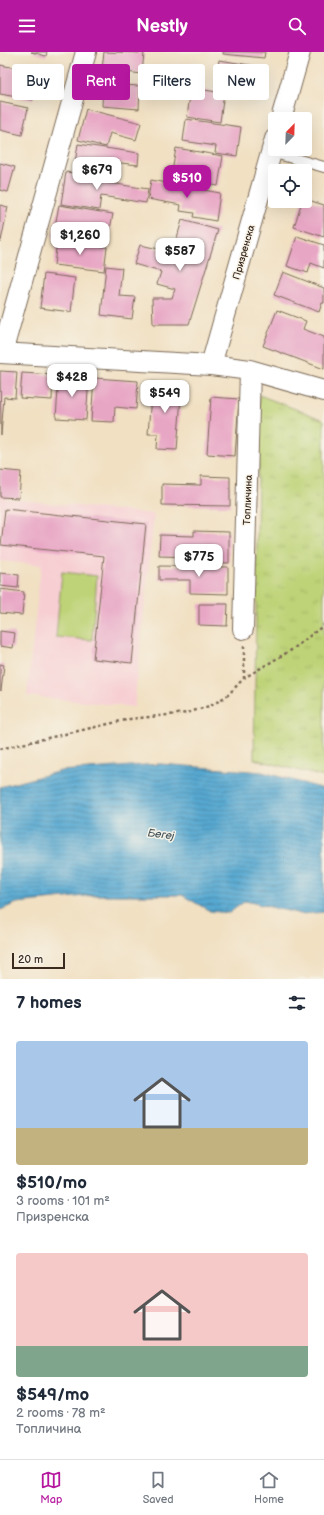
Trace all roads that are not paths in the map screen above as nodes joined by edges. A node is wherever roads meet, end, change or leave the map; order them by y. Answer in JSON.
{"nodes":[{"id":1,"x":86,"y":52,"type":"edge"},
{"id":2,"x":300,"y":52,"type":"edge"},
{"id":3,"x":283,"y":112,"type":"edge"},
{"id":4,"x":270,"y":156,"type":"edge"},
{"id":5,"x":297,"y":156,"type":"edge"},
{"id":6,"x":324,"y":167,"type":"edge"},
{"id":7,"x":1,"y":353,"type":"edge"},
{"id":8,"x":211,"y":365,"type":"junction"},
{"id":9,"x":250,"y":370,"type":"junction"},
{"id":10,"x":324,"y":390,"type":"edge"},
{"id":11,"x":243,"y":629,"type":"road end"}],
"edges":[{"from":1,"to":7,"type":"street"},
{"from":2,"to":3,"type":"street"},
{"from":4,"to":8,"type":"street","name":"Призренска"},
{"from":5,"to":6,"type":"lane"},
{"from":7,"to":8,"type":"street"},
{"from":8,"to":9,"type":"street"},
{"from":9,"to":10,"type":"street"},
{"from":9,"to":11,"type":"street","name":"Топличина"}]}
